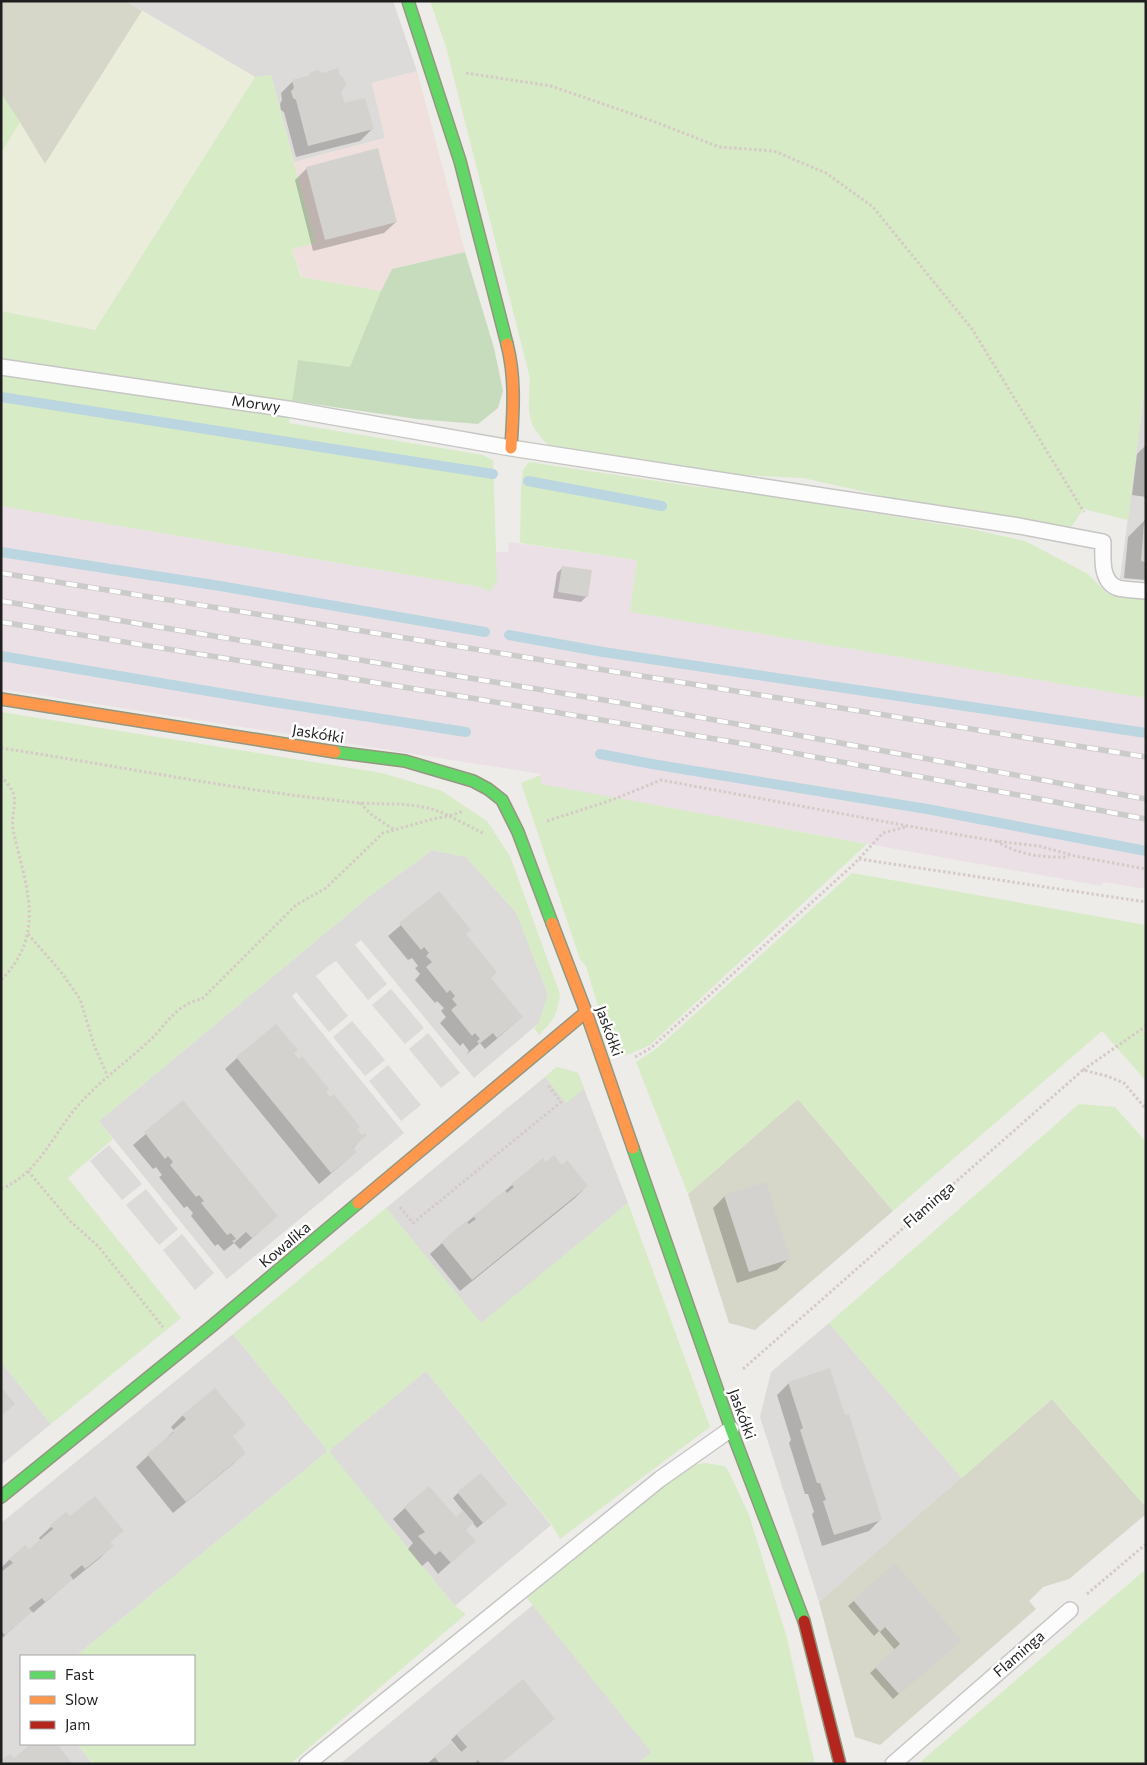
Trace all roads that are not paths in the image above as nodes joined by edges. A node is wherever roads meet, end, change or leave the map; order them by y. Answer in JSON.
{"nodes":[{"id":1,"x":408,"y":1,"type":"edge"},
{"id":2,"x":1,"y":367,"type":"edge"},
{"id":3,"x":511,"y":448,"type":"junction"},
{"id":4,"x":1146,"y":591,"type":"edge"},
{"id":5,"x":1,"y":699,"type":"edge"},
{"id":6,"x":586,"y":1012,"type":"junction"},
{"id":7,"x":731,"y":1429,"type":"junction"},
{"id":8,"x":1,"y":1497,"type":"edge"},
{"id":9,"x":1070,"y":1610,"type":"road end"},
{"id":10,"x":307,"y":1764,"type":"edge"},
{"id":11,"x":840,"y":1764,"type":"edge"},
{"id":12,"x":893,"y":1764,"type":"edge"}],
"edges":[{"from":1,"to":3,"type":"street"},
{"from":2,"to":3,"type":"lane","name":"Morwy"},
{"from":3,"to":4,"type":"lane","name":"Morwy"},
{"from":5,"to":6,"type":"street","name":"Jaskółki"},
{"from":6,"to":7,"type":"street","name":"Jaskółki"},
{"from":6,"to":8,"type":"street","name":"Kowalika"},
{"from":7,"to":10,"type":"lane"},
{"from":7,"to":11,"type":"street","name":"Jaskółki"},
{"from":9,"to":12,"type":"lane","name":"Flaminga"}]}
